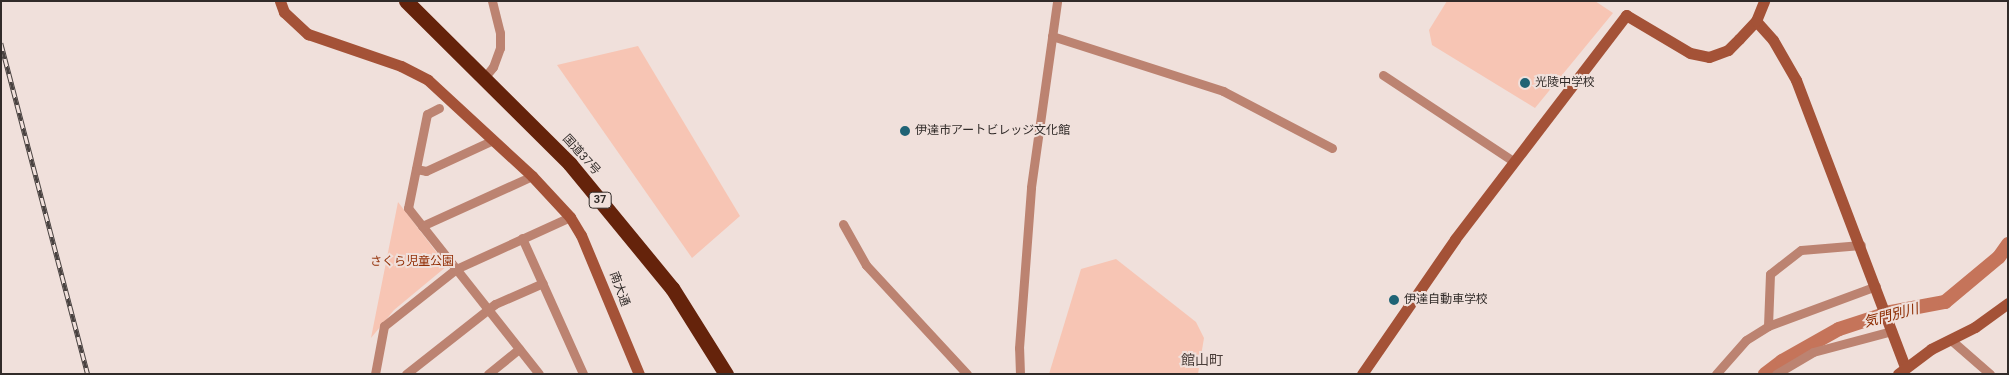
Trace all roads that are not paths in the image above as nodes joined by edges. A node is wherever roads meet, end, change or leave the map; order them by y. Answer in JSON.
{"nodes":[{"id":1,"x":280,"y":1,"type":"edge"},
{"id":2,"x":492,"y":1,"type":"edge"},
{"id":3,"x":1057,"y":1,"type":"edge"},
{"id":4,"x":1764,"y":1,"type":"edge"},
{"id":5,"x":410,"y":5,"type":"edge"},
{"id":6,"x":1756,"y":21,"type":"junction"},
{"id":7,"x":1052,"y":36,"type":"junction"},
{"id":8,"x":1383,"y":75,"type":"dead end"},
{"id":9,"x":484,"y":78,"type":"junction"},
{"id":10,"x":439,"y":108,"type":"dead end"},
{"id":11,"x":493,"y":140,"type":"junction"},
{"id":12,"x":1332,"y":148,"type":"dead end"},
{"id":13,"x":1513,"y":161,"type":"junction"},
{"id":14,"x":416,"y":170,"type":"junction"},
{"id":15,"x":532,"y":176,"type":"junction"},
{"id":16,"x":570,"y":216,"type":"junction"},
{"id":17,"x":842,"y":224,"type":"dead end"},
{"id":18,"x":422,"y":226,"type":"junction"},
{"id":19,"x":522,"y":238,"type":"junction"},
{"id":20,"x":1861,"y":244,"type":"junction"},
{"id":21,"x":456,"y":268,"type":"junction"},
{"id":22,"x":543,"y":283,"type":"junction"},
{"id":23,"x":1877,"y":288,"type":"junction"},
{"id":24,"x":2008,"y":303,"type":"edge"},
{"id":25,"x":488,"y":309,"type":"junction"},
{"id":26,"x":1768,"y":326,"type":"junction"},
{"id":27,"x":1891,"y":329,"type":"junction"},
{"id":28,"x":1951,"y":340,"type":"junction"},
{"id":29,"x":520,"y":349,"type":"junction"},
{"id":30,"x":1902,"y":371,"type":"edge"},
{"id":31,"x":375,"y":374,"type":"edge"},
{"id":32,"x":406,"y":374,"type":"edge"},
{"id":33,"x":488,"y":374,"type":"edge"},
{"id":34,"x":539,"y":374,"type":"edge"},
{"id":35,"x":583,"y":374,"type":"edge"},
{"id":36,"x":640,"y":374,"type":"edge"},
{"id":37,"x":726,"y":374,"type":"edge"},
{"id":38,"x":967,"y":374,"type":"edge"},
{"id":39,"x":1020,"y":374,"type":"edge"},
{"id":40,"x":1362,"y":374,"type":"edge"},
{"id":41,"x":1716,"y":374,"type":"edge"},
{"id":42,"x":1776,"y":374,"type":"edge"},
{"id":43,"x":1990,"y":374,"type":"edge"}],
"edges":[{"from":1,"to":11,"type":"street","name":"南大通"},
{"from":2,"to":9,"type":"street"},
{"from":3,"to":7,"type":"street"},
{"from":4,"to":6,"type":"street"},
{"from":5,"to":9,"type":"highway","name":"国道37号","number":"37"},
{"from":6,"to":13,"type":"street"},
{"from":6,"to":20,"type":"street"},
{"from":7,"to":12,"type":"street"},
{"from":7,"to":39,"type":"street"},
{"from":8,"to":13,"type":"street"},
{"from":9,"to":37,"type":"highway","name":"国道37号","number":"37"},
{"from":10,"to":14,"type":"street"},
{"from":11,"to":14,"type":"street"},
{"from":11,"to":15,"type":"street","name":"南大通"},
{"from":13,"to":40,"type":"street"},
{"from":14,"to":18,"type":"street"},
{"from":15,"to":16,"type":"street","name":"南大通"},
{"from":15,"to":18,"type":"street"},
{"from":16,"to":19,"type":"street"},
{"from":16,"to":36,"type":"street","name":"南大通"},
{"from":17,"to":38,"type":"street"},
{"from":18,"to":21,"type":"street"},
{"from":19,"to":21,"type":"street"},
{"from":19,"to":22,"type":"street"},
{"from":20,"to":23,"type":"street"},
{"from":20,"to":26,"type":"street"},
{"from":21,"to":25,"type":"street"},
{"from":21,"to":31,"type":"street"},
{"from":22,"to":25,"type":"street"},
{"from":22,"to":35,"type":"street"},
{"from":23,"to":26,"type":"street"},
{"from":23,"to":27,"type":"street"},
{"from":24,"to":28,"type":"street"},
{"from":25,"to":29,"type":"street"},
{"from":25,"to":32,"type":"street"},
{"from":26,"to":41,"type":"street"},
{"from":27,"to":30,"type":"street"},
{"from":27,"to":42,"type":"street"},
{"from":28,"to":30,"type":"street"},
{"from":28,"to":43,"type":"street"},
{"from":29,"to":33,"type":"street"},
{"from":29,"to":34,"type":"street"}]}
